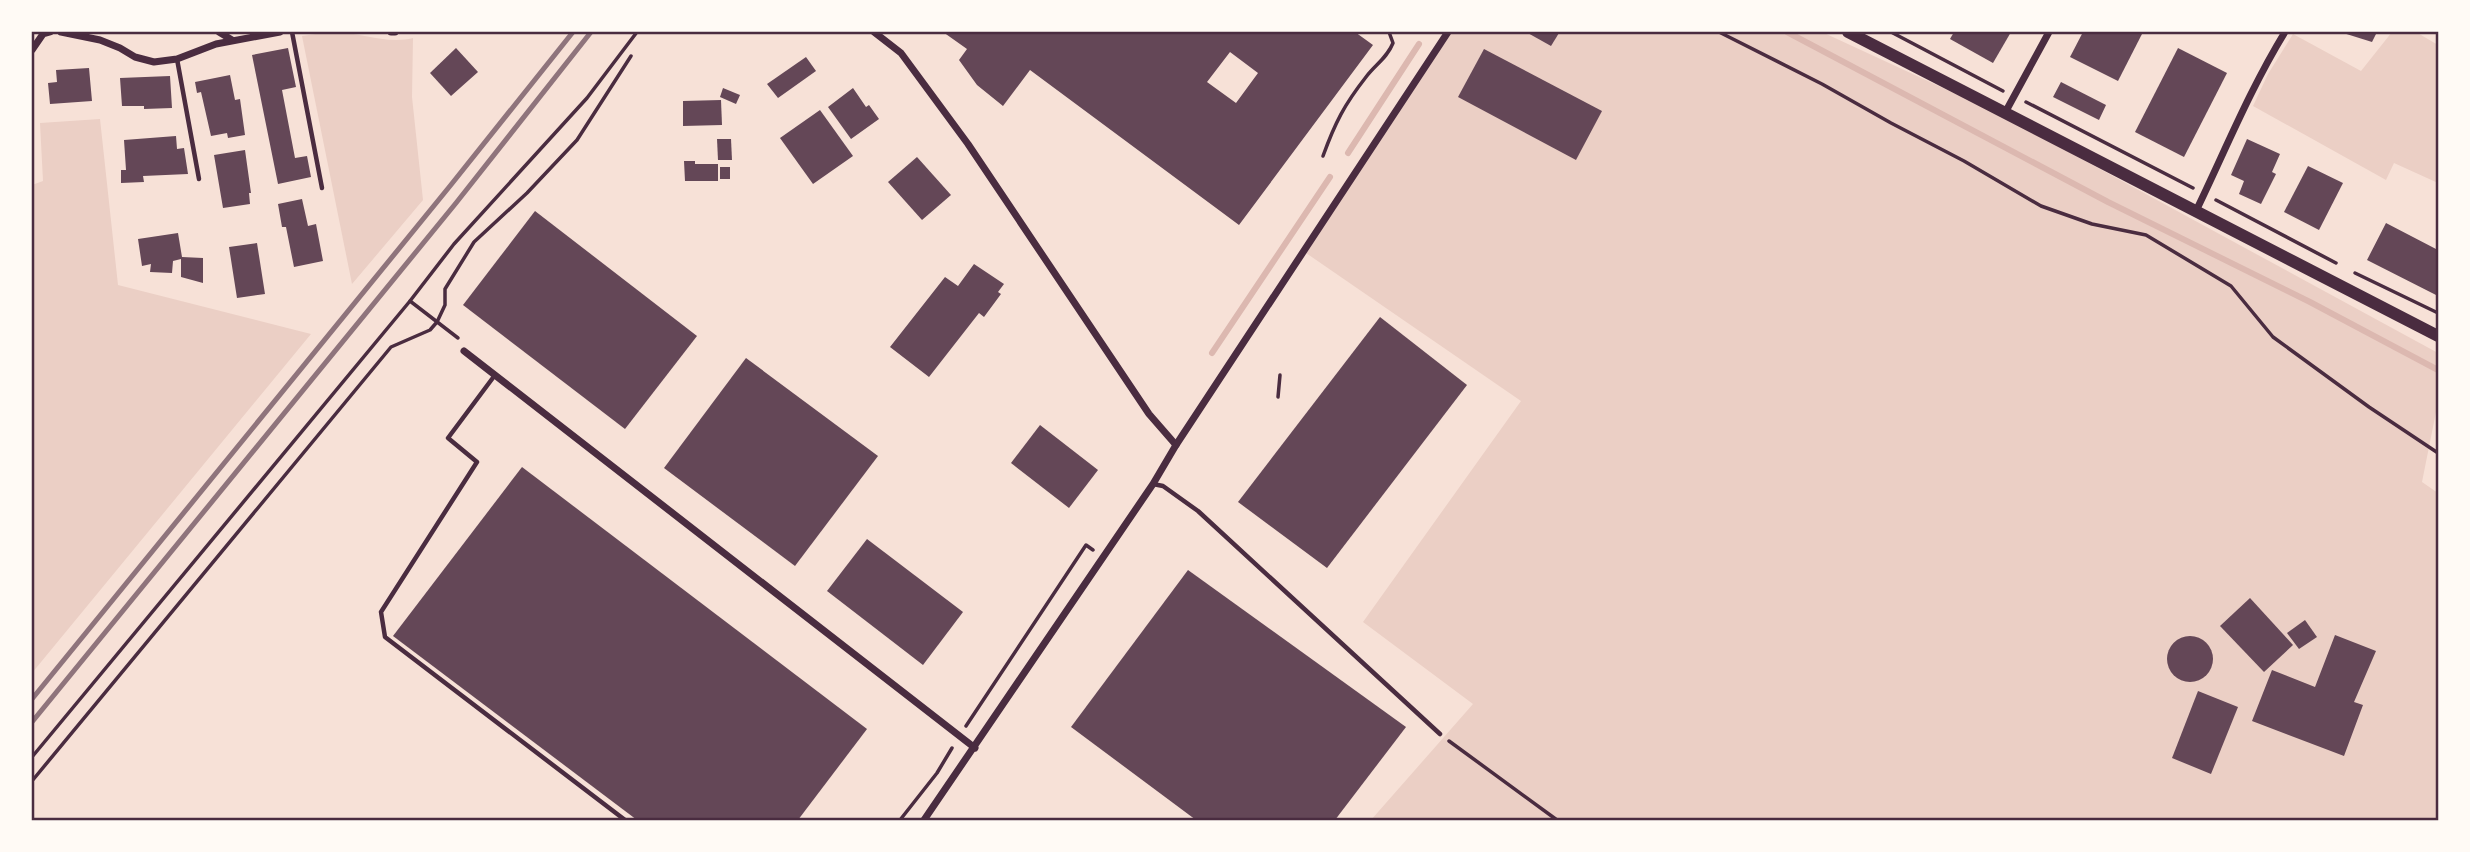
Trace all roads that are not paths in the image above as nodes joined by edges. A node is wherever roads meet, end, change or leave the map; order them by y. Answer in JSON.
{"nodes":[{"id":1,"x":50,"y":32,"type":"edge"},
{"id":2,"x":61,"y":32,"type":"edge"},
{"id":3,"x":219,"y":32,"type":"edge"},
{"id":4,"x":280,"y":32,"type":"edge"},
{"id":5,"x":292,"y":32,"type":"edge"},
{"id":6,"x":874,"y":32,"type":"edge"},
{"id":7,"x":1448,"y":32,"type":"edge"},
{"id":8,"x":1848,"y":32,"type":"edge"},
{"id":9,"x":2049,"y":32,"type":"edge"},
{"id":10,"x":2285,"y":32,"type":"edge"},
{"id":11,"x":232,"y":40,"type":"junction"},
{"id":12,"x":32,"y":50,"type":"edge"},
{"id":13,"x":177,"y":59,"type":"junction"},
{"id":14,"x":2006,"y":111,"type":"junction"},
{"id":15,"x":199,"y":179,"type":"dead end"},
{"id":16,"x":322,"y":188,"type":"dead end"},
{"id":17,"x":2196,"y":211,"type":"junction"},
{"id":18,"x":2438,"y":336,"type":"edge"},
{"id":19,"x":464,"y":351,"type":"road end"},
{"id":20,"x":495,"y":375,"type":"junction"},
{"id":21,"x":1176,"y":445,"type":"junction"},
{"id":22,"x":1153,"y":484,"type":"junction"},
{"id":23,"x":1440,"y":734,"type":"road end"},
{"id":24,"x":975,"y":748,"type":"junction"},
{"id":25,"x":625,"y":821,"type":"edge"},
{"id":26,"x":924,"y":821,"type":"edge"}],
"edges":[{"from":1,"to":12,"type":"street"},
{"from":2,"to":13,"type":"street"},
{"from":3,"to":11,"type":"street"},
{"from":4,"to":11,"type":"street"},
{"from":5,"to":16,"type":"lane"},
{"from":6,"to":21,"type":"street"},
{"from":7,"to":21,"type":"street"},
{"from":8,"to":14,"type":"main road"},
{"from":9,"to":14,"type":"street"},
{"from":10,"to":17,"type":"street"},
{"from":11,"to":13,"type":"street"},
{"from":13,"to":15,"type":"lane"},
{"from":14,"to":17,"type":"main road"},
{"from":17,"to":18,"type":"main road"},
{"from":19,"to":20,"type":"street"},
{"from":20,"to":24,"type":"street"},
{"from":20,"to":25,"type":"lane"},
{"from":21,"to":22,"type":"street"},
{"from":22,"to":23,"type":"lane"},
{"from":22,"to":24,"type":"street"},
{"from":24,"to":26,"type":"street"}]}
